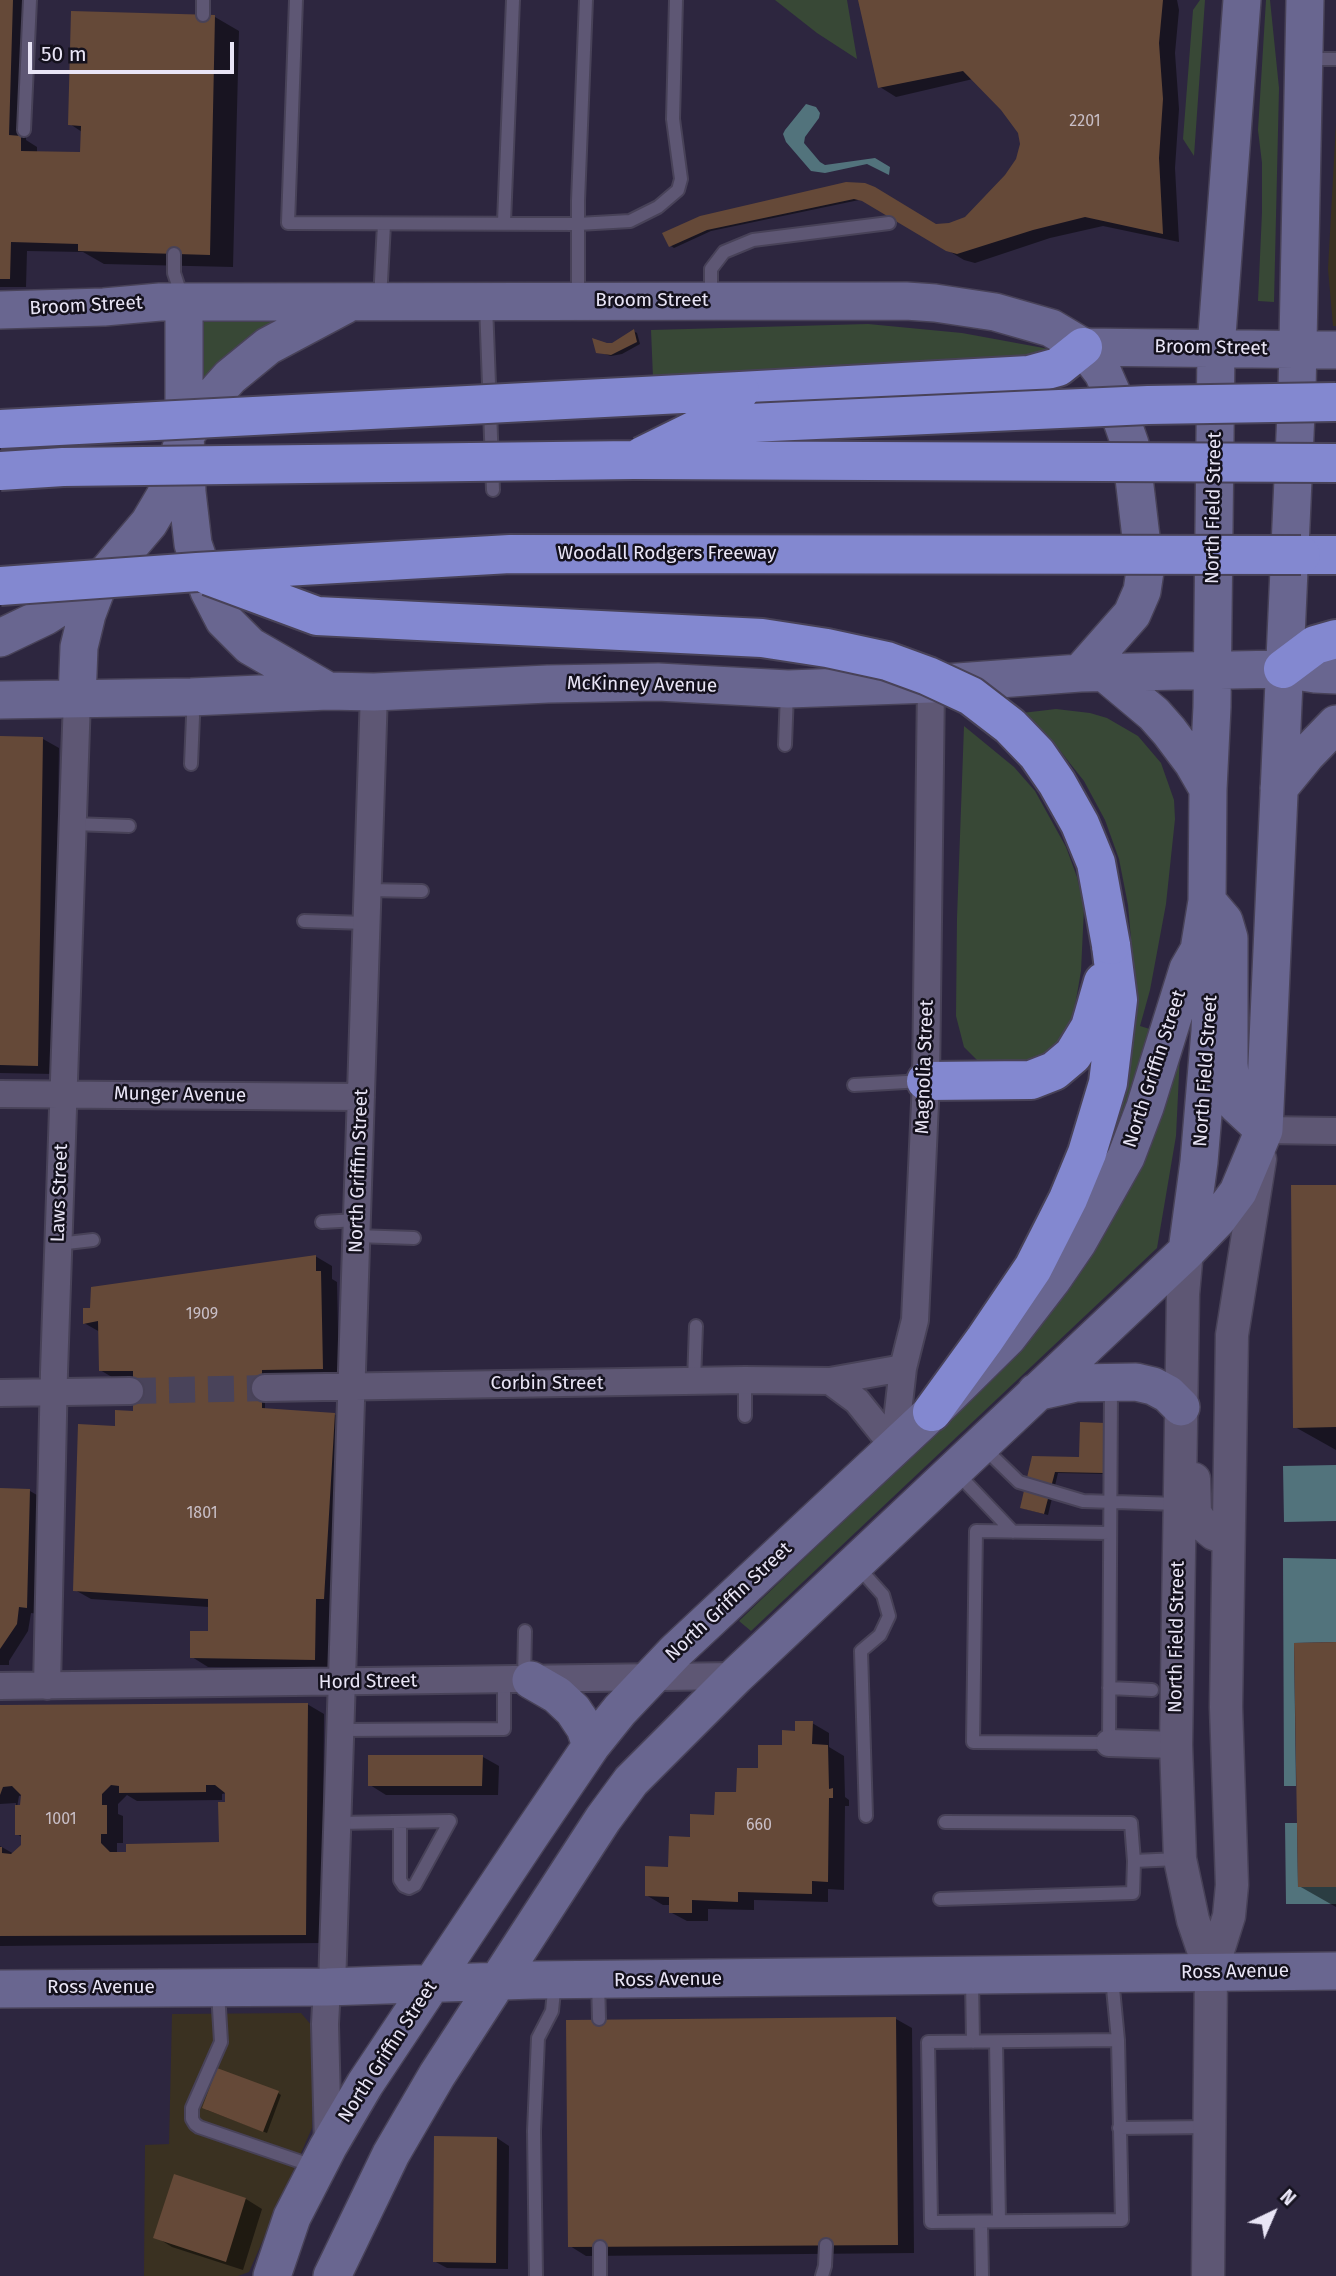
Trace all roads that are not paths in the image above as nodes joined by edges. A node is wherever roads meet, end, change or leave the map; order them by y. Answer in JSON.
{"nodes":[{"id":1,"x":30,"y":0,"type":"edge"},
{"id":2,"x":203,"y":0,"type":"edge"},
{"id":3,"x":296,"y":0,"type":"edge"},
{"id":4,"x":513,"y":0,"type":"edge"},
{"id":5,"x":586,"y":0,"type":"edge"},
{"id":6,"x":676,"y":0,"type":"edge"},
{"id":7,"x":1242,"y":0,"type":"edge"},
{"id":8,"x":1282,"y":0,"type":"edge"},
{"id":9,"x":1305,"y":0,"type":"edge"},
{"id":10,"x":203,"y":15,"type":"dead end"},
{"id":11,"x":1319,"y":59,"type":"edge"},
{"id":12,"x":24,"y":130,"type":"dead end"},
{"id":13,"x":504,"y":222,"type":"junction"},
{"id":14,"x":889,"y":223,"type":"dead end"},
{"id":15,"x":384,"y":224,"type":"junction"},
{"id":16,"x":579,"y":224,"type":"junction"},
{"id":17,"x":174,"y":254,"type":"dead end"},
{"id":18,"x":578,"y":301,"type":"junction"},
{"id":19,"x":710,"y":301,"type":"junction"},
{"id":20,"x":184,"y":302,"type":"junction"},
{"id":21,"x":366,"y":302,"type":"junction"},
{"id":22,"x":486,"y":302,"type":"junction"},
{"id":23,"x":0,"y":310,"type":"edge"},
{"id":24,"x":1083,"y":347,"type":"junction"},
{"id":25,"x":1216,"y":348,"type":"junction"},
{"id":26,"x":1297,"y":350,"type":"junction"},
{"id":27,"x":1336,"y":350,"type":"edge"},
{"id":28,"x":1336,"y":402,"type":"edge"},
{"id":29,"x":0,"y":429,"type":"edge"},
{"id":30,"x":185,"y":436,"type":"junction"},
{"id":31,"x":634,"y":460,"type":"junction"},
{"id":32,"x":1336,"y":463,"type":"edge"},
{"id":33,"x":0,"y":471,"type":"edge"},
{"id":34,"x":493,"y":490,"type":"dead end"},
{"id":35,"x":1336,"y":555,"type":"edge"},
{"id":36,"x":197,"y":572,"type":"junction"},
{"id":37,"x":99,"y":582,"type":"junction"},
{"id":38,"x":0,"y":586,"type":"edge"},
{"id":39,"x":0,"y":639,"type":"edge"},
{"id":40,"x":1336,"y":639,"type":"edge"},
{"id":41,"x":1283,"y":669,"type":"junction"},
{"id":42,"x":1212,"y":671,"type":"junction"},
{"id":43,"x":1093,"y":673,"type":"junction"},
{"id":44,"x":1336,"y":674,"type":"edge"},
{"id":45,"x":931,"y":684,"type":"junction"},
{"id":46,"x":788,"y":689,"type":"junction"},
{"id":47,"x":328,"y":691,"type":"junction"},
{"id":48,"x":374,"y":692,"type":"junction"},
{"id":49,"x":191,"y":697,"type":"junction"},
{"id":50,"x":0,"y":699,"type":"edge"},
{"id":51,"x":77,"y":699,"type":"junction"},
{"id":52,"x":1336,"y":724,"type":"edge"},
{"id":53,"x":785,"y":745,"type":"dead end"},
{"id":54,"x":191,"y":764,"type":"dead end"},
{"id":55,"x":1279,"y":788,"type":"junction"},
{"id":56,"x":1208,"y":789,"type":"junction"},
{"id":57,"x":73,"y":824,"type":"junction"},
{"id":58,"x":129,"y":826,"type":"dead end"},
{"id":59,"x":367,"y":890,"type":"junction"},
{"id":60,"x":422,"y":891,"type":"dead end"},
{"id":61,"x":1207,"y":901,"type":"junction"},
{"id":62,"x":304,"y":921,"type":"dead end"},
{"id":63,"x":366,"y":923,"type":"junction"},
{"id":64,"x":1111,"y":945,"type":"junction"},
{"id":65,"x":1199,"y":950,"type":"junction"},
{"id":66,"x":926,"y":1081,"type":"junction"},
{"id":67,"x":854,"y":1085,"type":"dead end"},
{"id":68,"x":63,"y":1093,"type":"junction"},
{"id":69,"x":0,"y":1094,"type":"edge"},
{"id":70,"x":361,"y":1097,"type":"junction"},
{"id":71,"x":1264,"y":1130,"type":"junction"},
{"id":72,"x":1336,"y":1131,"type":"edge"},
{"id":73,"x":322,"y":1222,"type":"dead end"},
{"id":74,"x":357,"y":1228,"type":"junction"},
{"id":75,"x":414,"y":1238,"type":"dead end"},
{"id":76,"x":93,"y":1240,"type":"dead end"},
{"id":77,"x":58,"y":1244,"type":"junction"},
{"id":78,"x":1186,"y":1251,"type":"junction"},
{"id":79,"x":696,"y":1326,"type":"dead end"},
{"id":80,"x":903,"y":1368,"type":"junction"},
{"id":81,"x":745,"y":1380,"type":"junction"},
{"id":82,"x":694,"y":1381,"type":"junction"},
{"id":83,"x":830,"y":1381,"type":"junction"},
{"id":84,"x":1111,"y":1382,"type":"junction"},
{"id":85,"x":352,"y":1385,"type":"junction"},
{"id":86,"x":265,"y":1388,"type":"tunnel mouth"},
{"id":87,"x":130,"y":1391,"type":"tunnel mouth"},
{"id":88,"x":53,"y":1392,"type":"junction"},
{"id":89,"x":1035,"y":1392,"type":"junction"},
{"id":90,"x":0,"y":1393,"type":"edge"},
{"id":91,"x":1181,"y":1407,"type":"junction"},
{"id":92,"x":932,"y":1412,"type":"junction"},
{"id":93,"x":746,"y":1416,"type":"dead end"},
{"id":94,"x":980,"y":1445,"type":"junction"},
{"id":95,"x":894,"y":1447,"type":"junction"},
{"id":96,"x":955,"y":1470,"type":"junction"},
{"id":97,"x":1111,"y":1502,"type":"junction"},
{"id":98,"x":1178,"y":1504,"type":"junction"},
{"id":99,"x":1013,"y":1532,"type":"junction"},
{"id":100,"x":1110,"y":1533,"type":"junction"},
{"id":101,"x":1228,"y":1539,"type":"junction"},
{"id":102,"x":856,"y":1564,"type":"junction"},
{"id":103,"x":525,"y":1631,"type":"dead end"},
{"id":104,"x":650,"y":1676,"type":"junction"},
{"id":105,"x":736,"y":1676,"type":"junction"},
{"id":106,"x":520,"y":1680,"type":"junction"},
{"id":107,"x":342,"y":1682,"type":"junction"},
{"id":108,"x":0,"y":1686,"type":"edge"},
{"id":109,"x":47,"y":1686,"type":"junction"},
{"id":110,"x":1109,"y":1688,"type":"junction"},
{"id":111,"x":1152,"y":1690,"type":"dead end"},
{"id":112,"x":340,"y":1730,"type":"junction"},
{"id":113,"x":1109,"y":1743,"type":"junction"},
{"id":114,"x":1176,"y":1745,"type":"junction"},
{"id":115,"x":591,"y":1746,"type":"junction"},
{"id":116,"x":866,"y":1816,"type":"dead end"},
{"id":117,"x":401,"y":1822,"type":"junction"},
{"id":118,"x":945,"y":1822,"type":"dead end"},
{"id":119,"x":338,"y":1823,"type":"junction"},
{"id":120,"x":1181,"y":1859,"type":"junction"},
{"id":121,"x":1134,"y":1861,"type":"junction"},
{"id":122,"x":940,"y":1899,"type":"dead end"},
{"id":123,"x":1336,"y":1971,"type":"edge"},
{"id":124,"x":1212,"y":1973,"type":"junction"},
{"id":125,"x":1112,"y":1974,"type":"junction"},
{"id":126,"x":972,"y":1976,"type":"junction"},
{"id":127,"x":555,"y":1981,"type":"junction"},
{"id":128,"x":598,"y":1981,"type":"junction"},
{"id":129,"x":433,"y":1982,"type":"junction"},
{"id":130,"x":497,"y":1982,"type":"junction"},
{"id":131,"x":330,"y":1987,"type":"junction"},
{"id":132,"x":218,"y":1988,"type":"junction"},
{"id":133,"x":0,"y":1989,"type":"edge"},
{"id":134,"x":599,"y":2019,"type":"dead end"},
{"id":135,"x":1118,"y":2040,"type":"junction"},
{"id":136,"x":973,"y":2042,"type":"junction"},
{"id":137,"x":996,"y":2042,"type":"junction"},
{"id":138,"x":1210,"y":2127,"type":"junction"},
{"id":139,"x":1119,"y":2128,"type":"junction"},
{"id":140,"x":322,"y":2157,"type":"junction"},
{"id":141,"x":999,"y":2221,"type":"junction"},
{"id":142,"x":981,"y":2222,"type":"junction"},
{"id":143,"x":826,"y":2245,"type":"dead end"},
{"id":144,"x":600,"y":2247,"type":"dead end"},
{"id":145,"x":272,"y":2276,"type":"edge"},
{"id":146,"x":332,"y":2276,"type":"edge"},
{"id":147,"x":536,"y":2276,"type":"edge"},
{"id":148,"x":600,"y":2276,"type":"edge"},
{"id":149,"x":822,"y":2276,"type":"edge"},
{"id":150,"x":982,"y":2276,"type":"edge"},
{"id":151,"x":1208,"y":2276,"type":"edge"}],
"edges":[{"from":1,"to":12,"type":"lane"},
{"from":2,"to":10,"type":"lane"},
{"from":3,"to":15,"type":"lane"},
{"from":4,"to":13,"type":"lane"},
{"from":5,"to":16,"type":"lane"},
{"from":6,"to":16,"type":"lane"},
{"from":7,"to":25,"type":"main road","name":"North Field Street"},
{"from":8,"to":11,"type":"main road"},
{"from":9,"to":11,"type":"main road","name":"North Field Street"},
{"from":11,"to":26,"type":"main road","name":"North Field Street"},
{"from":13,"to":15,"type":"lane"},
{"from":13,"to":16,"type":"lane"},
{"from":14,"to":19,"type":"lane"},
{"from":15,"to":21,"type":"lane"},
{"from":16,"to":18,"type":"lane"},
{"from":17,"to":20,"type":"lane"},
{"from":18,"to":19,"type":"main road","name":"Broom Street"},
{"from":18,"to":22,"type":"main road","name":"Broom Street"},
{"from":19,"to":24,"type":"main road","name":"Broom Street"},
{"from":20,"to":21,"type":"main road","name":"Broom Street"},
{"from":20,"to":23,"type":"main road","name":"Broom Street"},
{"from":20,"to":30,"type":"main road"},
{"from":21,"to":22,"type":"main road","name":"Broom Street"},
{"from":21,"to":30,"type":"main road"},
{"from":22,"to":34,"type":"lane"},
{"from":24,"to":25,"type":"main road","name":"Broom Street"},
{"from":24,"to":29,"type":"highway","bridge":true},
{"from":24,"to":43,"type":"main road"},
{"from":25,"to":26,"type":"main road","name":"Broom Street"},
{"from":25,"to":42,"type":"main road","name":"North Field Street"},
{"from":26,"to":27,"type":"main road"},
{"from":26,"to":41,"type":"main road","name":"North Field Street"},
{"from":28,"to":31,"type":"highway","bridge":true},
{"from":30,"to":37,"type":"main road"},
{"from":30,"to":47,"type":"main road"},
{"from":31,"to":32,"type":"highway","bridge":true},
{"from":31,"to":33,"type":"highway","bridge":true},
{"from":35,"to":36,"type":"highway","name":"Woodall Rodgers Freeway","bridge":true},
{"from":36,"to":38,"type":"highway","name":"Woodall Rodgers Freeway","bridge":true},
{"from":36,"to":64,"type":"highway","bridge":true},
{"from":37,"to":39,"type":"main road"},
{"from":37,"to":51,"type":"main road"},
{"from":40,"to":41,"type":"highway"},
{"from":41,"to":42,"type":"main road","name":"McKinney Avenue"},
{"from":41,"to":44,"type":"main road"},
{"from":41,"to":55,"type":"main road","name":"North Field Street"},
{"from":42,"to":43,"type":"main road","name":"McKinney Avenue"},
{"from":42,"to":56,"type":"main road","name":"North Field Street"},
{"from":43,"to":45,"type":"main road","name":"McKinney Avenue"},
{"from":43,"to":56,"type":"main road"},
{"from":45,"to":46,"type":"main road","name":"McKinney Avenue"},
{"from":45,"to":66,"type":"street","name":"Magnolia Street"},
{"from":46,"to":48,"type":"main road","name":"McKinney Avenue"},
{"from":46,"to":53,"type":"lane"},
{"from":47,"to":48,"type":"main road","name":"McKinney Avenue"},
{"from":47,"to":49,"type":"main road","name":"McKinney Avenue"},
{"from":48,"to":59,"type":"street","name":"North Griffin Street"},
{"from":49,"to":51,"type":"main road","name":"McKinney Avenue"},
{"from":49,"to":54,"type":"lane"},
{"from":50,"to":51,"type":"main road","name":"McKinney Avenue"},
{"from":51,"to":57,"type":"street","name":"Laws Street"},
{"from":52,"to":55,"type":"main road"},
{"from":55,"to":71,"type":"main road","name":"North Field Street"},
{"from":56,"to":61,"type":"main road","name":"North Field Street"},
{"from":57,"to":58,"type":"lane"},
{"from":57,"to":68,"type":"street","name":"Laws Street"},
{"from":59,"to":60,"type":"lane"},
{"from":59,"to":63,"type":"street","name":"North Griffin Street"},
{"from":61,"to":65,"type":"main road","name":"North Field Street"},
{"from":61,"to":71,"type":"main road"},
{"from":62,"to":63,"type":"lane"},
{"from":63,"to":70,"type":"street","name":"North Griffin Street"},
{"from":64,"to":66,"type":"highway"},
{"from":64,"to":92,"type":"highway"},
{"from":65,"to":78,"type":"main road","name":"North Field Street"},
{"from":65,"to":92,"type":"main road","name":"North Griffin Street"},
{"from":66,"to":67,"type":"lane"},
{"from":66,"to":80,"type":"street","name":"Magnolia Street"},
{"from":68,"to":69,"type":"street","name":"Munger Avenue"},
{"from":68,"to":70,"type":"street","name":"Munger Avenue"},
{"from":68,"to":77,"type":"street","name":"Laws Street"},
{"from":70,"to":74,"type":"street","name":"North Griffin Street"},
{"from":71,"to":72,"type":"street"},
{"from":71,"to":78,"type":"main road"},
{"from":71,"to":101,"type":"street","name":"North Field Street"},
{"from":73,"to":74,"type":"lane"},
{"from":74,"to":75,"type":"lane"},
{"from":74,"to":85,"type":"street","name":"North Griffin Street"},
{"from":76,"to":77,"type":"lane"},
{"from":77,"to":88,"type":"street","name":"Laws Street"},
{"from":78,"to":89,"type":"main road"},
{"from":78,"to":91,"type":"street","name":"North Field Street"},
{"from":79,"to":82,"type":"lane"},
{"from":80,"to":83,"type":"street","name":"Corbin Street"},
{"from":80,"to":95,"type":"street","name":"Magnolia Street"},
{"from":81,"to":82,"type":"street","name":"Corbin Street"},
{"from":81,"to":83,"type":"street","name":"Corbin Street"},
{"from":81,"to":93,"type":"lane"},
{"from":82,"to":85,"type":"street","name":"Corbin Street"},
{"from":83,"to":95,"type":"street"},
{"from":84,"to":89,"type":"main road"},
{"from":84,"to":91,"type":"main road"},
{"from":84,"to":97,"type":"lane"},
{"from":85,"to":86,"type":"street","name":"Corbin Street"},
{"from":85,"to":107,"type":"street","name":"North Griffin Street"},
{"from":87,"to":88,"type":"street"},
{"from":88,"to":90,"type":"street"},
{"from":88,"to":109,"type":"street","name":"Laws Street"},
{"from":89,"to":94,"type":"main road"},
{"from":91,"to":98,"type":"street","name":"North Field Street"},
{"from":91,"to":101,"type":"street"},
{"from":92,"to":95,"type":"main road","name":"North Griffin Street"},
{"from":94,"to":96,"type":"main road"},
{"from":94,"to":97,"type":"lane"},
{"from":95,"to":104,"type":"main road","name":"North Griffin Street"},
{"from":96,"to":99,"type":"lane"},
{"from":96,"to":102,"type":"main road"},
{"from":97,"to":98,"type":"lane"},
{"from":97,"to":100,"type":"lane"},
{"from":98,"to":114,"type":"street","name":"North Field Street"},
{"from":99,"to":100,"type":"lane"},
{"from":99,"to":113,"type":"lane"},
{"from":100,"to":110,"type":"lane"},
{"from":101,"to":124,"type":"street","name":"North Field Street"},
{"from":102,"to":105,"type":"main road"},
{"from":102,"to":116,"type":"lane"},
{"from":103,"to":106,"type":"lane"},
{"from":104,"to":105,"type":"street","name":"Hord Street"},
{"from":104,"to":106,"type":"street","name":"Hord Street"},
{"from":104,"to":115,"type":"main road","name":"North Griffin Street"},
{"from":105,"to":130,"type":"main road"},
{"from":106,"to":107,"type":"street","name":"Hord Street"},
{"from":106,"to":112,"type":"lane"},
{"from":106,"to":115,"type":"main road"},
{"from":107,"to":109,"type":"street","name":"Hord Street"},
{"from":107,"to":112,"type":"street","name":"North Griffin Street"},
{"from":108,"to":109,"type":"street","name":"Hord Street"},
{"from":110,"to":111,"type":"lane"},
{"from":110,"to":113,"type":"lane"},
{"from":112,"to":119,"type":"street","name":"North Griffin Street"},
{"from":113,"to":114,"type":"street"},
{"from":114,"to":120,"type":"street","name":"North Field Street"},
{"from":115,"to":129,"type":"main road","name":"North Griffin Street"},
{"from":117,"to":117,"type":"lane"},
{"from":117,"to":119,"type":"lane"},
{"from":118,"to":121,"type":"lane"},
{"from":119,"to":131,"type":"street","name":"North Griffin Street"},
{"from":120,"to":121,"type":"lane"},
{"from":120,"to":124,"type":"street","name":"North Field Street"},
{"from":121,"to":122,"type":"lane"},
{"from":123,"to":124,"type":"main road","name":"Ross Avenue"},
{"from":124,"to":125,"type":"main road","name":"Ross Avenue"},
{"from":124,"to":138,"type":"street","name":"North Field Street"},
{"from":125,"to":126,"type":"main road","name":"Ross Avenue"},
{"from":125,"to":135,"type":"lane"},
{"from":126,"to":128,"type":"main road","name":"Ross Avenue"},
{"from":126,"to":136,"type":"lane"},
{"from":127,"to":128,"type":"main road","name":"Ross Avenue"},
{"from":127,"to":130,"type":"main road","name":"Ross Avenue"},
{"from":127,"to":147,"type":"lane"},
{"from":128,"to":134,"type":"lane"},
{"from":129,"to":130,"type":"main road","name":"Ross Avenue"},
{"from":129,"to":131,"type":"main road","name":"Ross Avenue"},
{"from":129,"to":140,"type":"main road","name":"North Griffin Street"},
{"from":130,"to":146,"type":"main road"},
{"from":131,"to":132,"type":"main road","name":"Ross Avenue"},
{"from":131,"to":140,"type":"street","name":"North Griffin Street"},
{"from":132,"to":133,"type":"main road","name":"Ross Avenue"},
{"from":132,"to":140,"type":"lane"},
{"from":135,"to":137,"type":"lane"},
{"from":135,"to":139,"type":"lane"},
{"from":136,"to":137,"type":"lane"},
{"from":136,"to":142,"type":"lane"},
{"from":137,"to":141,"type":"lane"},
{"from":138,"to":139,"type":"lane"},
{"from":138,"to":151,"type":"street","name":"North Field Street"},
{"from":139,"to":141,"type":"lane"},
{"from":140,"to":145,"type":"main road","name":"North Griffin Street"},
{"from":141,"to":142,"type":"lane"},
{"from":142,"to":150,"type":"lane"},
{"from":143,"to":149,"type":"lane"},
{"from":144,"to":148,"type":"lane"}]}
